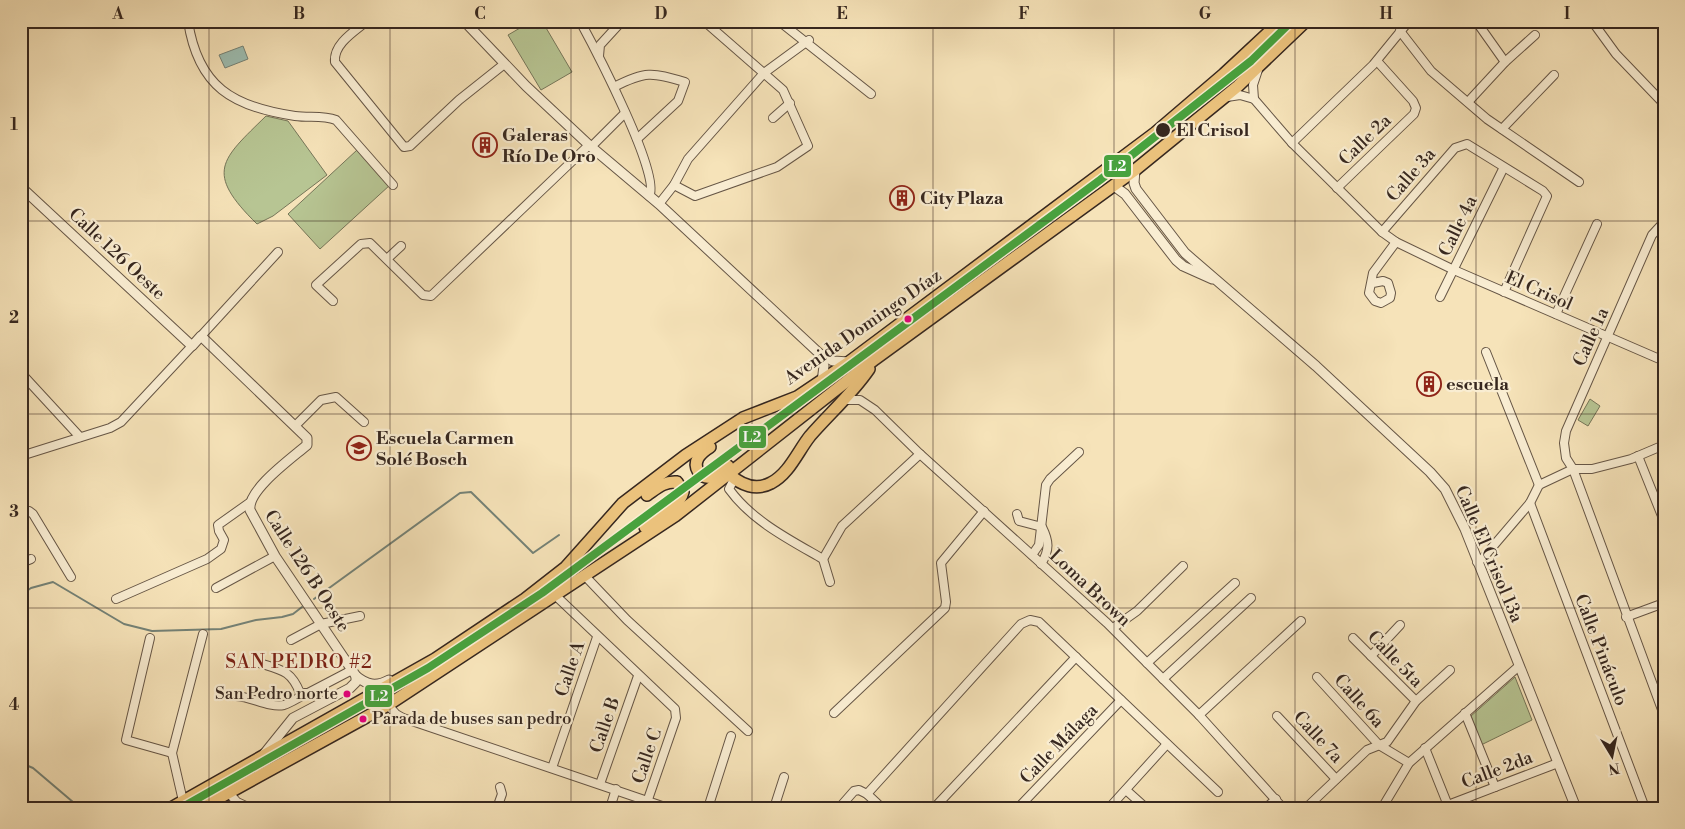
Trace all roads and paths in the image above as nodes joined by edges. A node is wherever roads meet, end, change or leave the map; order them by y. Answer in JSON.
{"nodes":[{"id":1,"x":188,"y":21,"type":"edge"},
{"id":2,"x":367,"y":21,"type":"edge"},
{"id":3,"x":464,"y":21,"type":"edge"},
{"id":4,"x":580,"y":21,"type":"edge"},
{"id":5,"x":622,"y":21,"type":"edge"},
{"id":6,"x":704,"y":21,"type":"edge"},
{"id":7,"x":779,"y":21,"type":"edge"},
{"id":8,"x":1281,"y":21,"type":"edge"},
{"id":9,"x":1306,"y":21,"type":"edge"},
{"id":10,"x":1409,"y":21,"type":"edge"},
{"id":11,"x":1476,"y":21,"type":"edge"},
{"id":12,"x":1592,"y":21,"type":"edge"},
{"id":13,"x":1400,"y":31,"type":"junction"},
{"id":14,"x":1535,"y":35,"type":"dead end"},
{"id":15,"x":807,"y":42,"type":"junction"},
{"id":16,"x":599,"y":58,"type":"junction"},
{"id":17,"x":1377,"y":61,"type":"junction"},
{"id":18,"x":1505,"y":62,"type":"junction"},
{"id":19,"x":1262,"y":64,"type":"junction"},
{"id":20,"x":503,"y":65,"type":"junction"},
{"id":21,"x":764,"y":73,"type":"junction"},
{"id":22,"x":1554,"y":75,"type":"dead end"},
{"id":23,"x":614,"y":88,"type":"junction"},
{"id":24,"x":871,"y":94,"type":"dead end"},
{"id":25,"x":1254,"y":99,"type":"junction"},
{"id":26,"x":1218,"y":101,"type":"junction"},
{"id":27,"x":790,"y":102,"type":"junction"},
{"id":28,"x":1468,"y":102,"type":"junction"},
{"id":29,"x":1664,"y":104,"type":"edge"},
{"id":30,"x":625,"y":112,"type":"junction"},
{"id":31,"x":773,"y":118,"type":"dead end"},
{"id":32,"x":1502,"y":129,"type":"junction"},
{"id":33,"x":637,"y":139,"type":"junction"},
{"id":34,"x":1292,"y":143,"type":"junction"},
{"id":35,"x":590,"y":146,"type":"junction"},
{"id":36,"x":1503,"y":168,"type":"junction"},
{"id":37,"x":1135,"y":170,"type":"junction"},
{"id":38,"x":1580,"y":182,"type":"dead end"},
{"id":39,"x":392,"y":185,"type":"dead end"},
{"id":40,"x":674,"y":185,"type":"junction"},
{"id":41,"x":1114,"y":186,"type":"junction"},
{"id":42,"x":21,"y":187,"type":"edge"},
{"id":43,"x":1338,"y":188,"type":"junction"},
{"id":44,"x":649,"y":196,"type":"junction"},
{"id":45,"x":659,"y":204,"type":"junction"},
{"id":46,"x":1155,"y":216,"type":"junction"},
{"id":47,"x":1147,"y":222,"type":"junction"},
{"id":48,"x":1664,"y":222,"type":"edge"},
{"id":49,"x":1597,"y":224,"type":"dead end"},
{"id":50,"x":1382,"y":232,"type":"junction"},
{"id":51,"x":1396,"y":242,"type":"junction"},
{"id":52,"x":401,"y":246,"type":"dead end"},
{"id":53,"x":278,"y":252,"type":"dead end"},
{"id":54,"x":386,"y":260,"type":"junction"},
{"id":55,"x":1454,"y":270,"type":"junction"},
{"id":56,"x":1217,"y":280,"type":"junction"},
{"id":57,"x":1373,"y":283,"type":"dead end"},
{"id":58,"x":1504,"y":292,"type":"junction"},
{"id":59,"x":1440,"y":297,"type":"dead end"},
{"id":60,"x":333,"y":301,"type":"dead end"},
{"id":61,"x":1556,"y":314,"type":"junction"},
{"id":62,"x":201,"y":336,"type":"junction"},
{"id":63,"x":1608,"y":337,"type":"junction"},
{"id":64,"x":192,"y":346,"type":"junction"},
{"id":65,"x":1486,"y":352,"type":"dead end"},
{"id":66,"x":820,"y":354,"type":"junction"},
{"id":67,"x":875,"y":359,"type":"junction"},
{"id":68,"x":1664,"y":361,"type":"edge"},
{"id":69,"x":849,"y":362,"type":"junction"},
{"id":70,"x":21,"y":372,"type":"edge"},
{"id":71,"x":861,"y":380,"type":"junction"},
{"id":72,"x":822,"y":382,"type":"junction"},
{"id":73,"x":844,"y":400,"type":"junction"},
{"id":74,"x":865,"y":402,"type":"junction"},
{"id":75,"x":768,"y":408,"type":"junction"},
{"id":76,"x":797,"y":420,"type":"junction"},
{"id":77,"x":364,"y":422,"type":"dead end"},
{"id":78,"x":295,"y":426,"type":"junction"},
{"id":79,"x":80,"y":437,"type":"junction"},
{"id":80,"x":1664,"y":445,"type":"edge"},
{"id":81,"x":1078,"y":452,"type":"dead end"},
{"id":82,"x":920,"y":454,"type":"junction"},
{"id":83,"x":21,"y":456,"type":"edge"},
{"id":84,"x":1638,"y":456,"type":"junction"},
{"id":85,"x":1573,"y":469,"type":"junction"},
{"id":86,"x":732,"y":477,"type":"junction"},
{"id":87,"x":1539,"y":485,"type":"junction"},
{"id":88,"x":249,"y":503,"type":"junction"},
{"id":89,"x":1530,"y":503,"type":"junction"},
{"id":90,"x":984,"y":510,"type":"junction"},
{"id":91,"x":21,"y":513,"type":"edge"},
{"id":92,"x":1017,"y":514,"type":"dead end"},
{"id":93,"x":1664,"y":521,"type":"edge"},
{"id":94,"x":1042,"y":527,"type":"junction"},
{"id":95,"x":597,"y":534,"type":"junction"},
{"id":96,"x":627,"y":546,"type":"junction"},
{"id":97,"x":1032,"y":555,"type":"junction"},
{"id":98,"x":274,"y":556,"type":"junction"},
{"id":99,"x":31,"y":559,"type":"dead end"},
{"id":100,"x":823,"y":559,"type":"junction"},
{"id":101,"x":1477,"y":562,"type":"junction"},
{"id":102,"x":21,"y":563,"type":"edge"},
{"id":103,"x":1042,"y":564,"type":"junction"},
{"id":104,"x":1183,"y":566,"type":"dead end"},
{"id":105,"x":583,"y":576,"type":"junction"},
{"id":106,"x":71,"y":577,"type":"dead end"},
{"id":107,"x":830,"y":582,"type":"dead end"},
{"id":108,"x":1235,"y":583,"type":"dead end"},
{"id":109,"x":216,"y":588,"type":"dead end"},
{"id":110,"x":556,"y":596,"type":"junction"},
{"id":111,"x":1251,"y":598,"type":"dead end"},
{"id":112,"x":116,"y":599,"type":"dead end"},
{"id":113,"x":1664,"y":603,"type":"edge"},
{"id":114,"x":360,"y":616,"type":"dead end"},
{"id":115,"x":1626,"y":617,"type":"junction"},
{"id":116,"x":1300,"y":621,"type":"dead end"},
{"id":117,"x":321,"y":624,"type":"junction"},
{"id":118,"x":1400,"y":625,"type":"dead end"},
{"id":119,"x":1113,"y":628,"type":"junction"},
{"id":120,"x":203,"y":634,"type":"dead end"},
{"id":121,"x":597,"y":637,"type":"junction"},
{"id":122,"x":150,"y":638,"type":"dead end"},
{"id":123,"x":1353,"y":638,"type":"dead end"},
{"id":124,"x":291,"y":640,"type":"dead end"},
{"id":125,"x":1371,"y":656,"type":"junction"},
{"id":126,"x":1076,"y":657,"type":"junction"},
{"id":127,"x":435,"y":660,"type":"junction"},
{"id":128,"x":259,"y":663,"type":"dead end"},
{"id":129,"x":1147,"y":663,"type":"junction"},
{"id":130,"x":1519,"y":666,"type":"junction"},
{"id":131,"x":1450,"y":670,"type":"dead end"},
{"id":132,"x":354,"y":673,"type":"junction"},
{"id":133,"x":638,"y":676,"type":"junction"},
{"id":134,"x":1317,"y":677,"type":"dead end"},
{"id":135,"x":1163,"y":679,"type":"junction"},
{"id":136,"x":308,"y":693,"type":"junction"},
{"id":137,"x":236,"y":696,"type":"dead end"},
{"id":138,"x":1121,"y":700,"type":"junction"},
{"id":139,"x":1416,"y":701,"type":"junction"},
{"id":140,"x":388,"y":705,"type":"junction"},
{"id":141,"x":834,"y":713,"type":"dead end"},
{"id":142,"x":1465,"y":713,"type":"junction"},
{"id":143,"x":1664,"y":714,"type":"edge"},
{"id":144,"x":1199,"y":715,"type":"junction"},
{"id":145,"x":1277,"y":716,"type":"dead end"},
{"id":146,"x":748,"y":731,"type":"dead end"},
{"id":147,"x":732,"y":736,"type":"dead end"},
{"id":148,"x":1167,"y":744,"type":"junction"},
{"id":149,"x":1379,"y":745,"type":"junction"},
{"id":150,"x":1425,"y":748,"type":"junction"},
{"id":151,"x":172,"y":752,"type":"junction"},
{"id":152,"x":261,"y":758,"type":"junction"},
{"id":153,"x":1558,"y":763,"type":"junction"},
{"id":154,"x":1409,"y":764,"type":"junction"},
{"id":155,"x":552,"y":768,"type":"junction"},
{"id":156,"x":784,"y":777,"type":"dead end"},
{"id":157,"x":1336,"y":779,"type":"junction"},
{"id":158,"x":600,"y":784,"type":"junction"},
{"id":159,"x":500,"y":787,"type":"dead end"},
{"id":160,"x":1495,"y":787,"type":"junction"},
{"id":161,"x":616,"y":790,"type":"junction"},
{"id":162,"x":1126,"y":790,"type":"junction"},
{"id":163,"x":229,"y":792,"type":"junction"},
{"id":164,"x":1218,"y":792,"type":"dead end"},
{"id":165,"x":867,"y":794,"type":"junction"},
{"id":166,"x":1276,"y":799,"type":"junction"},
{"id":167,"x":183,"y":801,"type":"junction"},
{"id":168,"x":647,"y":804,"type":"edge"},
{"id":169,"x":1448,"y":806,"type":"edge"},
{"id":170,"x":840,"y":807,"type":"edge"},
{"id":171,"x":171,"y":808,"type":"edge"},
{"id":172,"x":201,"y":808,"type":"edge"},
{"id":173,"x":250,"y":808,"type":"edge"},
{"id":174,"x":497,"y":808,"type":"edge"},
{"id":175,"x":610,"y":808,"type":"edge"},
{"id":176,"x":668,"y":808,"type":"edge"},
{"id":177,"x":708,"y":808,"type":"edge"},
{"id":178,"x":774,"y":808,"type":"edge"},
{"id":179,"x":882,"y":808,"type":"edge"},
{"id":180,"x":934,"y":808,"type":"edge"},
{"id":181,"x":1018,"y":808,"type":"edge"},
{"id":182,"x":1109,"y":808,"type":"edge"},
{"id":183,"x":1146,"y":808,"type":"edge"},
{"id":184,"x":1266,"y":808,"type":"edge"},
{"id":185,"x":1283,"y":808,"type":"edge"},
{"id":186,"x":1306,"y":808,"type":"edge"},
{"id":187,"x":1382,"y":808,"type":"edge"},
{"id":188,"x":1575,"y":808,"type":"edge"},
{"id":189,"x":1645,"y":808,"type":"edge"}],
"edges":[{"from":1,"to":39,"type":"street"},
{"from":2,"to":20,"type":"street"},
{"from":3,"to":20,"type":"street"},
{"from":4,"to":16,"type":"street"},
{"from":5,"to":16,"type":"street"},
{"from":6,"to":21,"type":"street"},
{"from":7,"to":15,"type":"street"},
{"from":8,"to":69,"type":"main road","name":"Avenida Domingo Díaz"},
{"from":9,"to":19,"type":"main road","name":"Avenida Domingo Díaz"},
{"from":10,"to":13,"type":"street"},
{"from":11,"to":18,"type":"street"},
{"from":12,"to":29,"type":"street"},
{"from":13,"to":17,"type":"street"},
{"from":13,"to":28,"type":"street"},
{"from":14,"to":18,"type":"street"},
{"from":15,"to":21,"type":"street"},
{"from":15,"to":24,"type":"street"},
{"from":16,"to":23,"type":"street"},
{"from":17,"to":34,"type":"street"},
{"from":17,"to":43,"type":"street","name":"Calle 2a"},
{"from":18,"to":28,"type":"street"},
{"from":19,"to":25,"type":"street"},
{"from":19,"to":26,"type":"main road","name":"Avenida Domingo Díaz"},
{"from":20,"to":35,"type":"street"},
{"from":21,"to":27,"type":"street"},
{"from":21,"to":40,"type":"street"},
{"from":22,"to":32,"type":"street"},
{"from":23,"to":30,"type":"street"},
{"from":23,"to":33,"type":"street"},
{"from":25,"to":26,"type":"street"},
{"from":25,"to":34,"type":"street","name":"El Crisol"},
{"from":26,"to":37,"type":"main road","name":"Avenida Domingo Díaz"},
{"from":27,"to":31,"type":"street"},
{"from":27,"to":40,"type":"street"},
{"from":28,"to":32,"type":"street"},
{"from":30,"to":33,"type":"street"},
{"from":30,"to":35,"type":"street"},
{"from":32,"to":38,"type":"street"},
{"from":33,"to":44,"type":"street"},
{"from":34,"to":43,"type":"street","name":"El Crisol"},
{"from":35,"to":44,"type":"street"},
{"from":35,"to":54,"type":"street"},
{"from":36,"to":50,"type":"street","name":"Calle 3a"},
{"from":36,"to":55,"type":"street","name":"Calle 4a"},
{"from":36,"to":58,"type":"street"},
{"from":37,"to":41,"type":"main road","name":"Avenida Domingo Díaz"},
{"from":37,"to":46,"type":"street","name":"Calle El Crisol 13a"},
{"from":40,"to":45,"type":"street"},
{"from":41,"to":47,"type":"street","name":"Calle El Crisol 13a"},
{"from":41,"to":67,"type":"main road","name":"Avenida Domingo Díaz"},
{"from":42,"to":64,"type":"street","name":"Calle 126 Oeste"},
{"from":43,"to":50,"type":"street","name":"El Crisol"},
{"from":44,"to":45,"type":"street"},
{"from":45,"to":66,"type":"street"},
{"from":46,"to":47,"type":"street"},
{"from":46,"to":56,"type":"street","name":"Calle El Crisol 13a"},
{"from":47,"to":56,"type":"street","name":"Calle El Crisol 13a"},
{"from":48,"to":63,"type":"street","name":"Calle 1a"},
{"from":49,"to":61,"type":"street"},
{"from":50,"to":51,"type":"street","name":"El Crisol"},
{"from":51,"to":55,"type":"street","name":"El Crisol"},
{"from":51,"to":57,"type":"street"},
{"from":52,"to":54,"type":"street"},
{"from":53,"to":62,"type":"street"},
{"from":54,"to":60,"type":"street"},
{"from":55,"to":58,"type":"street","name":"El Crisol"},
{"from":55,"to":59,"type":"street","name":"Calle 4a"},
{"from":56,"to":101,"type":"street","name":"Calle El Crisol 13a"},
{"from":58,"to":61,"type":"street","name":"El Crisol"},
{"from":61,"to":63,"type":"street","name":"El Crisol"},
{"from":62,"to":64,"type":"street"},
{"from":62,"to":78,"type":"street","name":"Calle 126 B Oeste"},
{"from":63,"to":68,"type":"street","name":"El Crisol"},
{"from":63,"to":85,"type":"street","name":"Calle 1a"},
{"from":64,"to":79,"type":"street"},
{"from":65,"to":87,"type":"street"},
{"from":66,"to":69,"type":"street"},
{"from":66,"to":72,"type":"street"},
{"from":67,"to":71,"type":"main road"},
{"from":67,"to":76,"type":"main road","name":"Avenida Domingo Díaz"},
{"from":69,"to":72,"type":"main road","name":"Avenida Domingo Díaz"},
{"from":70,"to":79,"type":"street"},
{"from":71,"to":73,"type":"main road"},
{"from":71,"to":74,"type":"street"},
{"from":72,"to":75,"type":"main road","name":"Avenida Domingo Díaz"},
{"from":73,"to":74,"type":"street"},
{"from":73,"to":86,"type":"main road"},
{"from":74,"to":82,"type":"street","name":"Loma Brown"},
{"from":75,"to":76,"type":"main road"},
{"from":75,"to":95,"type":"main road","name":"Avenida Domingo Díaz"},
{"from":76,"to":86,"type":"main road","name":"Avenida Domingo Díaz"},
{"from":77,"to":78,"type":"street"},
{"from":78,"to":88,"type":"street","name":"Calle 126 B Oeste"},
{"from":79,"to":83,"type":"street"},
{"from":80,"to":84,"type":"street"},
{"from":81,"to":94,"type":"street"},
{"from":82,"to":90,"type":"street","name":"Loma Brown"},
{"from":82,"to":100,"type":"street"},
{"from":84,"to":85,"type":"street"},
{"from":84,"to":93,"type":"street"},
{"from":85,"to":87,"type":"street"},
{"from":85,"to":115,"type":"street","name":"Calle 1a"},
{"from":86,"to":96,"type":"main road","name":"Avenida Domingo Díaz"},
{"from":86,"to":100,"type":"street"},
{"from":87,"to":89,"type":"street"},
{"from":88,"to":98,"type":"street","name":"Calle 126 B Oeste"},
{"from":88,"to":112,"type":"street"},
{"from":89,"to":101,"type":"street"},
{"from":89,"to":189,"type":"street","name":"Calle Pináculo"},
{"from":90,"to":97,"type":"street","name":"Loma Brown"},
{"from":90,"to":141,"type":"street"},
{"from":91,"to":106,"type":"street"},
{"from":92,"to":94,"type":"street"},
{"from":94,"to":97,"type":"street"},
{"from":94,"to":103,"type":"street"},
{"from":95,"to":96,"type":"main road"},
{"from":95,"to":127,"type":"main road","name":"Avenida Domingo Díaz"},
{"from":96,"to":105,"type":"main road","name":"Avenida Domingo Díaz"},
{"from":97,"to":103,"type":"street","name":"Loma Brown"},
{"from":98,"to":109,"type":"street"},
{"from":98,"to":117,"type":"street","name":"Calle 126 B Oeste"},
{"from":99,"to":102,"type":"street"},
{"from":100,"to":107,"type":"street"},
{"from":101,"to":130,"type":"street","name":"Calle El Crisol 13a"},
{"from":103,"to":119,"type":"street","name":"Loma Brown"},
{"from":104,"to":119,"type":"street"},
{"from":105,"to":110,"type":"main road","name":"Avenida Domingo Díaz"},
{"from":105,"to":146,"type":"street"},
{"from":108,"to":129,"type":"street"},
{"from":110,"to":121,"type":"street"},
{"from":110,"to":140,"type":"main road","name":"Avenida Domingo Díaz"},
{"from":111,"to":135,"type":"street"},
{"from":113,"to":115,"type":"street"},
{"from":114,"to":117,"type":"street"},
{"from":115,"to":143,"type":"street","name":"Calle 1a"},
{"from":116,"to":144,"type":"street"},
{"from":117,"to":124,"type":"street"},
{"from":117,"to":132,"type":"street","name":"Calle 126 B Oeste"},
{"from":118,"to":125,"type":"street"},
{"from":119,"to":129,"type":"street","name":"Loma Brown"},
{"from":120,"to":151,"type":"street"},
{"from":121,"to":133,"type":"street"},
{"from":121,"to":155,"type":"street","name":"Calle A"},
{"from":122,"to":151,"type":"street"},
{"from":123,"to":125,"type":"street","name":"Calle 5ta"},
{"from":125,"to":139,"type":"street","name":"Calle 5ta"},
{"from":126,"to":138,"type":"street"},
{"from":126,"to":165,"type":"street"},
{"from":126,"to":180,"type":"street"},
{"from":127,"to":132,"type":"street"},
{"from":127,"to":152,"type":"main road","name":"Avenida Domingo Díaz"},
{"from":128,"to":136,"type":"street"},
{"from":129,"to":135,"type":"street","name":"Loma Brown"},
{"from":130,"to":142,"type":"street"},
{"from":130,"to":153,"type":"street","name":"Calle El Crisol 13a"},
{"from":131,"to":139,"type":"street"},
{"from":132,"to":136,"type":"street"},
{"from":132,"to":152,"type":"street"},
{"from":133,"to":158,"type":"street","name":"Calle B"},
{"from":133,"to":168,"type":"street","name":"Calle C"},
{"from":134,"to":149,"type":"street","name":"Calle 6a"},
{"from":135,"to":144,"type":"street","name":"Loma Brown"},
{"from":136,"to":137,"type":"street"},
{"from":138,"to":148,"type":"street"},
{"from":138,"to":181,"type":"street","name":"Calle Málaga"},
{"from":139,"to":149,"type":"street"},
{"from":140,"to":155,"type":"street"},
{"from":140,"to":163,"type":"main road","name":"Avenida Domingo Díaz"},
{"from":142,"to":150,"type":"street"},
{"from":142,"to":160,"type":"street"},
{"from":144,"to":166,"type":"street","name":"Loma Brown"},
{"from":145,"to":157,"type":"street","name":"Calle 7a"},
{"from":147,"to":177,"type":"street"},
{"from":148,"to":162,"type":"street"},
{"from":148,"to":164,"type":"street"},
{"from":149,"to":154,"type":"street","name":"Calle 6a"},
{"from":149,"to":157,"type":"street"},
{"from":150,"to":154,"type":"street"},
{"from":150,"to":169,"type":"street"},
{"from":151,"to":167,"type":"street"},
{"from":152,"to":167,"type":"main road","name":"Avenida Domingo Díaz"},
{"from":153,"to":160,"type":"street","name":"Calle 2da"},
{"from":153,"to":188,"type":"street","name":"Calle El Crisol 13a"},
{"from":154,"to":187,"type":"street"},
{"from":155,"to":158,"type":"street"},
{"from":156,"to":178,"type":"street"},
{"from":157,"to":186,"type":"street"},
{"from":158,"to":161,"type":"street"},
{"from":159,"to":174,"type":"street"},
{"from":160,"to":169,"type":"street","name":"Calle 2da"},
{"from":161,"to":168,"type":"street"},
{"from":161,"to":175,"type":"street"},
{"from":162,"to":182,"type":"street"},
{"from":162,"to":183,"type":"street"},
{"from":163,"to":172,"type":"main road","name":"Avenida Domingo Díaz"},
{"from":163,"to":173,"type":"street"},
{"from":165,"to":170,"type":"street"},
{"from":165,"to":179,"type":"street"},
{"from":166,"to":184,"type":"street"},
{"from":166,"to":185,"type":"street","name":"Loma Brown"},
{"from":167,"to":171,"type":"main road","name":"Avenida Domingo Díaz"},
{"from":168,"to":176,"type":"street"}]}
